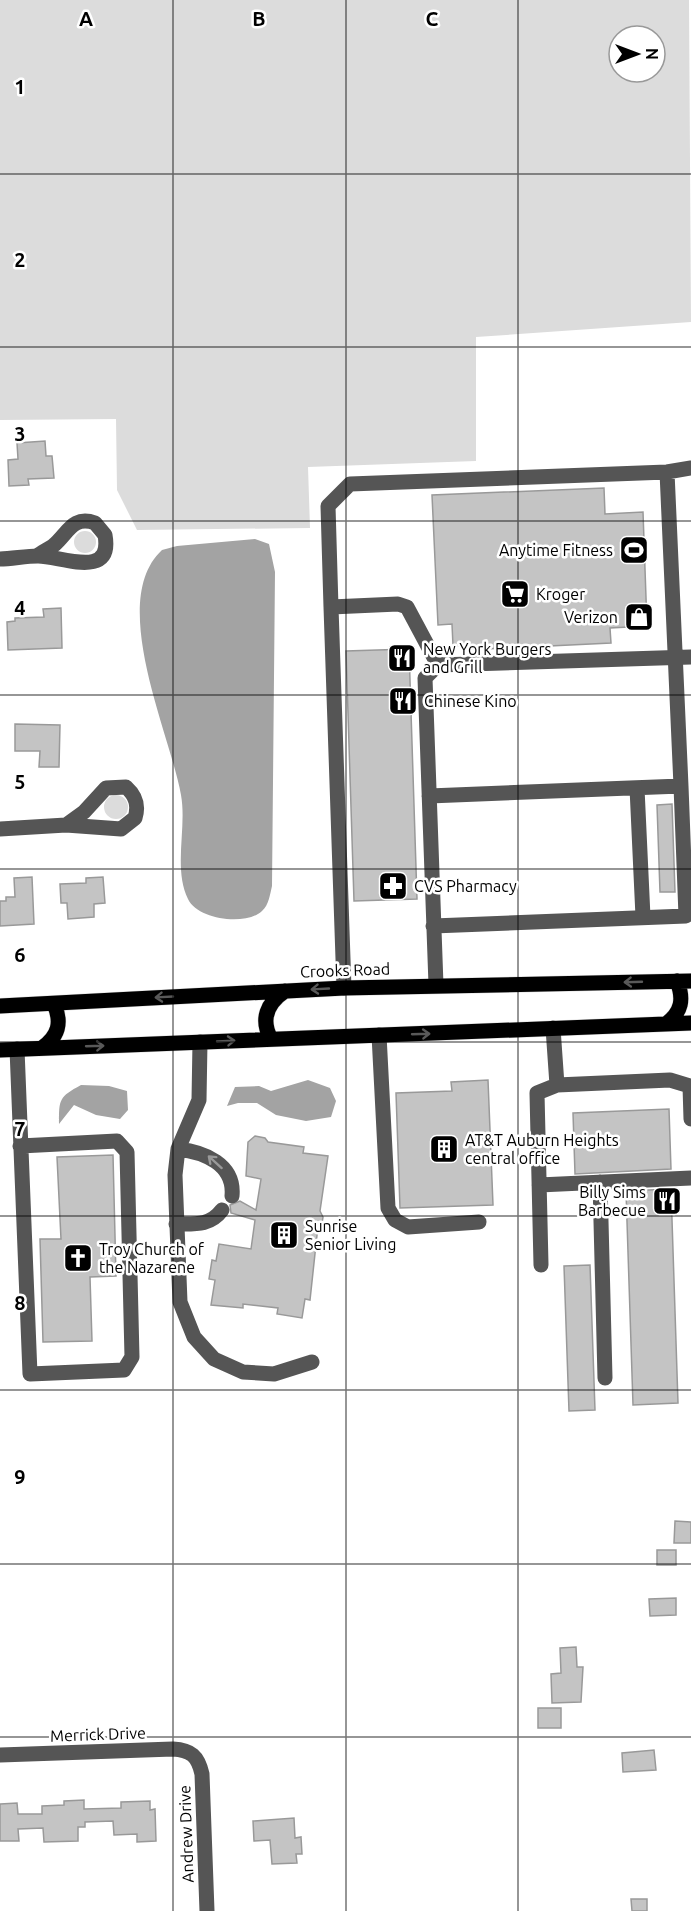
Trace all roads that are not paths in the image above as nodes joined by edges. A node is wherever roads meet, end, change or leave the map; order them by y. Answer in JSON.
{"nodes":[{"id":1,"x":691,"y":468,"type":"edge"},
{"id":2,"x":667,"y":472,"type":"junction"},
{"id":3,"x":37,"y":556,"type":"dead end"},
{"id":4,"x":0,"y":559,"type":"edge"},
{"id":5,"x":331,"y":607,"type":"junction"},
{"id":6,"x":675,"y":657,"type":"junction"},
{"id":7,"x":691,"y":657,"type":"edge"},
{"id":8,"x":438,"y":664,"type":"junction"},
{"id":9,"x":681,"y":786,"type":"junction"},
{"id":10,"x":637,"y":788,"type":"junction"},
{"id":11,"x":429,"y":796,"type":"junction"},
{"id":12,"x":66,"y":825,"type":"dead end"},
{"id":13,"x":0,"y":829,"type":"edge"},
{"id":14,"x":643,"y":917,"type":"junction"},
{"id":15,"x":433,"y":926,"type":"junction"},
{"id":16,"x":684,"y":981,"type":"edge"},
{"id":17,"x":436,"y":985,"type":"junction"},
{"id":18,"x":344,"y":988,"type":"junction"},
{"id":19,"x":285,"y":991,"type":"junction"},
{"id":20,"x":54,"y":1004,"type":"junction"},
{"id":21,"x":0,"y":1006,"type":"edge"},
{"id":22,"x":691,"y":1023,"type":"edge"},
{"id":23,"x":666,"y":1024,"type":"junction"},
{"id":24,"x":554,"y":1028,"type":"junction"},
{"id":25,"x":380,"y":1035,"type":"junction"},
{"id":26,"x":271,"y":1039,"type":"junction"},
{"id":27,"x":200,"y":1042,"type":"junction"},
{"id":28,"x":42,"y":1048,"type":"junction"},
{"id":29,"x":17,"y":1049,"type":"junction"},
{"id":30,"x":0,"y":1050,"type":"edge"},
{"id":31,"x":557,"y":1085,"type":"junction"},
{"id":32,"x":691,"y":1119,"type":"edge"},
{"id":33,"x":20,"y":1146,"type":"junction"},
{"id":34,"x":178,"y":1149,"type":"junction"},
{"id":35,"x":691,"y":1178,"type":"edge"},
{"id":36,"x":600,"y":1182,"type":"junction"},
{"id":37,"x":539,"y":1185,"type":"junction"},
{"id":38,"x":232,"y":1196,"type":"dead end"},
{"id":39,"x":222,"y":1210,"type":"dead end"},
{"id":40,"x":479,"y":1222,"type":"dead end"},
{"id":41,"x":176,"y":1224,"type":"junction"},
{"id":42,"x":541,"y":1265,"type":"dead end"},
{"id":43,"x":312,"y":1362,"type":"dead end"},
{"id":44,"x":605,"y":1378,"type":"dead end"},
{"id":45,"x":0,"y":1755,"type":"edge"},
{"id":46,"x":196,"y":1756,"type":"joint"},
{"id":47,"x":207,"y":1911,"type":"edge"}],
"edges":[{"from":1,"to":2,"type":"street"},
{"from":2,"to":5,"type":"street"},
{"from":2,"to":6,"type":"street"},
{"from":3,"to":4,"type":"street"},
{"from":5,"to":8,"type":"street"},
{"from":5,"to":18,"type":"street"},
{"from":6,"to":7,"type":"street"},
{"from":6,"to":8,"type":"street"},
{"from":6,"to":9,"type":"street"},
{"from":8,"to":11,"type":"street"},
{"from":9,"to":10,"type":"street"},
{"from":9,"to":14,"type":"street"},
{"from":10,"to":11,"type":"street"},
{"from":10,"to":14,"type":"street"},
{"from":11,"to":15,"type":"street"},
{"from":12,"to":13,"type":"street"},
{"from":14,"to":15,"type":"street"},
{"from":15,"to":17,"type":"street"},
{"from":16,"to":17,"type":"main road","name":"Crooks Road","one_way":true},
{"from":16,"to":23,"type":"main road"},
{"from":17,"to":18,"type":"main road","name":"Crooks Road"},
{"from":18,"to":19,"type":"main road","name":"Crooks Road","one_way":true},
{"from":19,"to":20,"type":"main road","name":"Crooks Road","one_way":true},
{"from":19,"to":26,"type":"main road"},
{"from":20,"to":21,"type":"main road","name":"Crooks Road"},
{"from":20,"to":28,"type":"main road"},
{"from":22,"to":23,"type":"main road"},
{"from":23,"to":24,"type":"main road"},
{"from":25,"to":24,"type":"main road","one_way":true},
{"from":24,"to":31,"type":"street"},
{"from":25,"to":26,"type":"main road"},
{"from":25,"to":40,"type":"street"},
{"from":27,"to":26,"type":"main road","one_way":true},
{"from":28,"to":27,"type":"main road","one_way":true},
{"from":27,"to":34,"type":"street"},
{"from":28,"to":29,"type":"main road"},
{"from":29,"to":30,"type":"main road"},
{"from":29,"to":33,"type":"street"},
{"from":31,"to":32,"type":"street"},
{"from":31,"to":37,"type":"street"},
{"from":33,"to":33,"type":"street"},
{"from":38,"to":34,"type":"street","one_way":true},
{"from":34,"to":41,"type":"street"},
{"from":35,"to":36,"type":"street"},
{"from":36,"to":37,"type":"street"},
{"from":36,"to":44,"type":"street"},
{"from":37,"to":42,"type":"street"},
{"from":39,"to":41,"type":"street"},
{"from":41,"to":43,"type":"street"},
{"from":45,"to":46,"type":"street","name":"Merrick Drive"},
{"from":46,"to":47,"type":"street","name":"Andrew Drive"}]}
